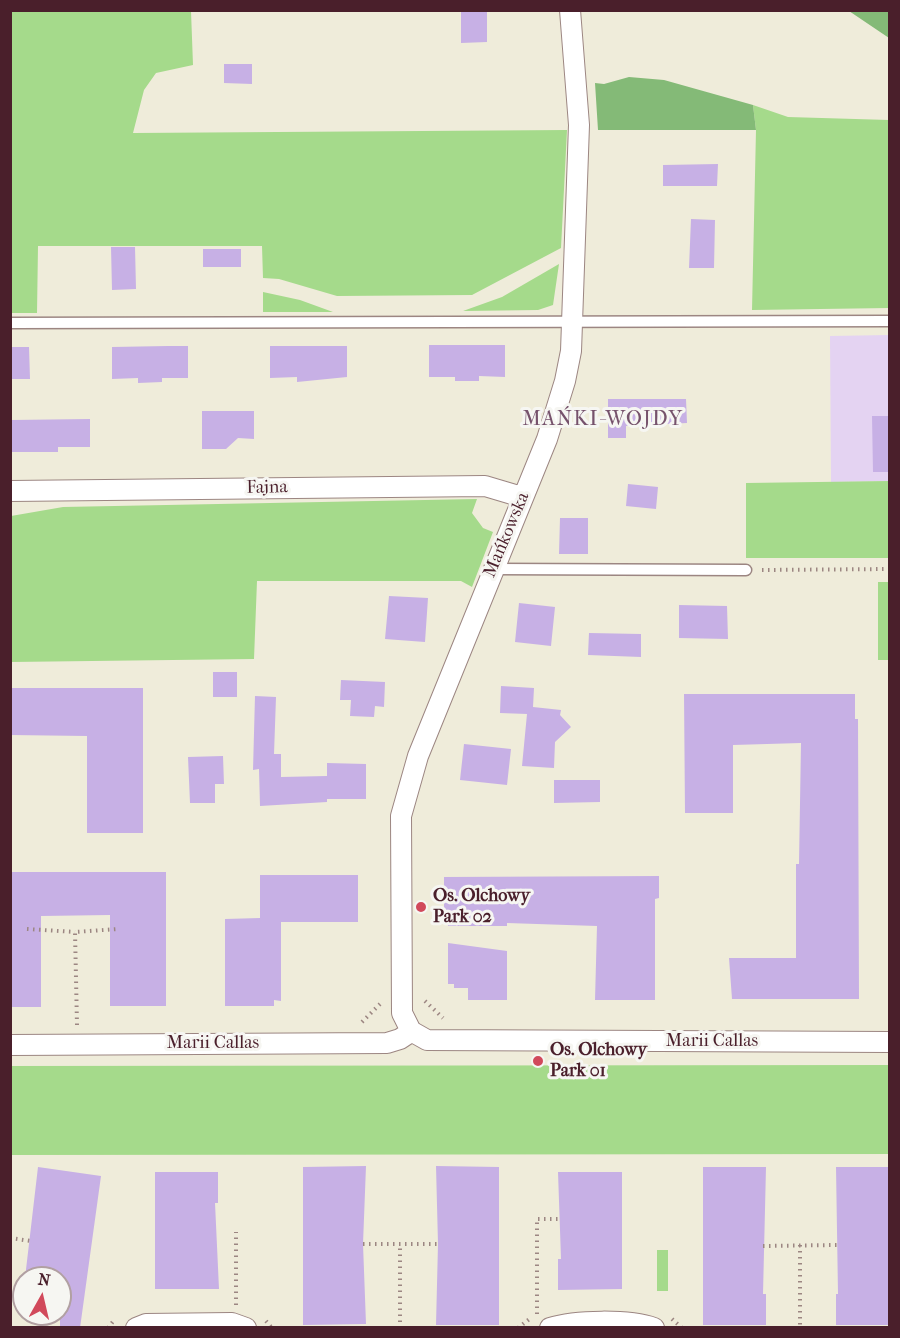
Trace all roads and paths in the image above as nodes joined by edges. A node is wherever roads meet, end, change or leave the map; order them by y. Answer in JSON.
{"nodes":[{"id":1,"x":570,"y":10,"type":"edge"},
{"id":2,"x":890,"y":321,"type":"edge"},
{"id":3,"x":10,"y":323,"type":"edge"},
{"id":4,"x":574,"y":323,"type":"junction"},
{"id":5,"x":10,"y":491,"type":"edge"},
{"id":6,"x":522,"y":497,"type":"junction"},
{"id":7,"x":492,"y":569,"type":"junction"},
{"id":8,"x":746,"y":570,"type":"joint"},
{"id":9,"x":890,"y":570,"type":"edge"},
{"id":10,"x":27,"y":929,"type":"dead end"},
{"id":11,"x":118,"y":929,"type":"dead end"},
{"id":12,"x":75,"y":932,"type":"junction"},
{"id":13,"x":423,"y":994,"type":"dead end"},
{"id":14,"x":446,"y":1021,"type":"dead end"},
{"id":15,"x":77,"y":1031,"type":"dead end"},
{"id":16,"x":419,"y":1036,"type":"junction"},
{"id":17,"x":890,"y":1042,"type":"edge"},
{"id":18,"x":10,"y":1045,"type":"edge"},
{"id":19,"x":561,"y":1219,"type":"dead end"},
{"id":20,"x":236,"y":1232,"type":"dead end"},
{"id":21,"x":10,"y":1238,"type":"edge"},
{"id":22,"x":31,"y":1240,"type":"dead end"},
{"id":23,"x":363,"y":1244,"type":"dead end"},
{"id":24,"x":400,"y":1244,"type":"junction"},
{"id":25,"x":438,"y":1244,"type":"dead end"},
{"id":26,"x":800,"y":1245,"type":"junction"},
{"id":27,"x":838,"y":1245,"type":"dead end"},
{"id":28,"x":763,"y":1246,"type":"dead end"},
{"id":29,"x":241,"y":1319,"type":"edge"},
{"id":30,"x":543,"y":1321,"type":"edge"},
{"id":31,"x":136,"y":1328,"type":"edge"},
{"id":32,"x":400,"y":1328,"type":"edge"},
{"id":33,"x":654,"y":1328,"type":"edge"},
{"id":34,"x":801,"y":1328,"type":"edge"}],
"edges":[{"from":1,"to":4,"type":"street","name":"Mańkowska"},
{"from":2,"to":4,"type":"lane"},
{"from":3,"to":4,"type":"lane"},
{"from":4,"to":6,"type":"street","name":"Mańkowska"},
{"from":5,"to":6,"type":"street","name":"Fajna"},
{"from":6,"to":7,"type":"street","name":"Mańkowska"},
{"from":7,"to":8,"type":"lane"},
{"from":7,"to":16,"type":"street","name":"Mańkowska"},
{"from":8,"to":9,"type":"path"},
{"from":10,"to":12,"type":"path"},
{"from":11,"to":12,"type":"path"},
{"from":12,"to":15,"type":"path"},
{"from":13,"to":14,"type":"path"},
{"from":16,"to":17,"type":"street","name":"Marii Callas"},
{"from":16,"to":18,"type":"street","name":"Marii Callas"},
{"from":19,"to":30,"type":"path"},
{"from":20,"to":29,"type":"path"},
{"from":21,"to":22,"type":"path"},
{"from":23,"to":24,"type":"path"},
{"from":24,"to":25,"type":"path"},
{"from":24,"to":32,"type":"path"},
{"from":26,"to":27,"type":"path"},
{"from":26,"to":28,"type":"path"},
{"from":26,"to":34,"type":"path"},
{"from":29,"to":31,"type":"street"},
{"from":30,"to":33,"type":"street"}]}
